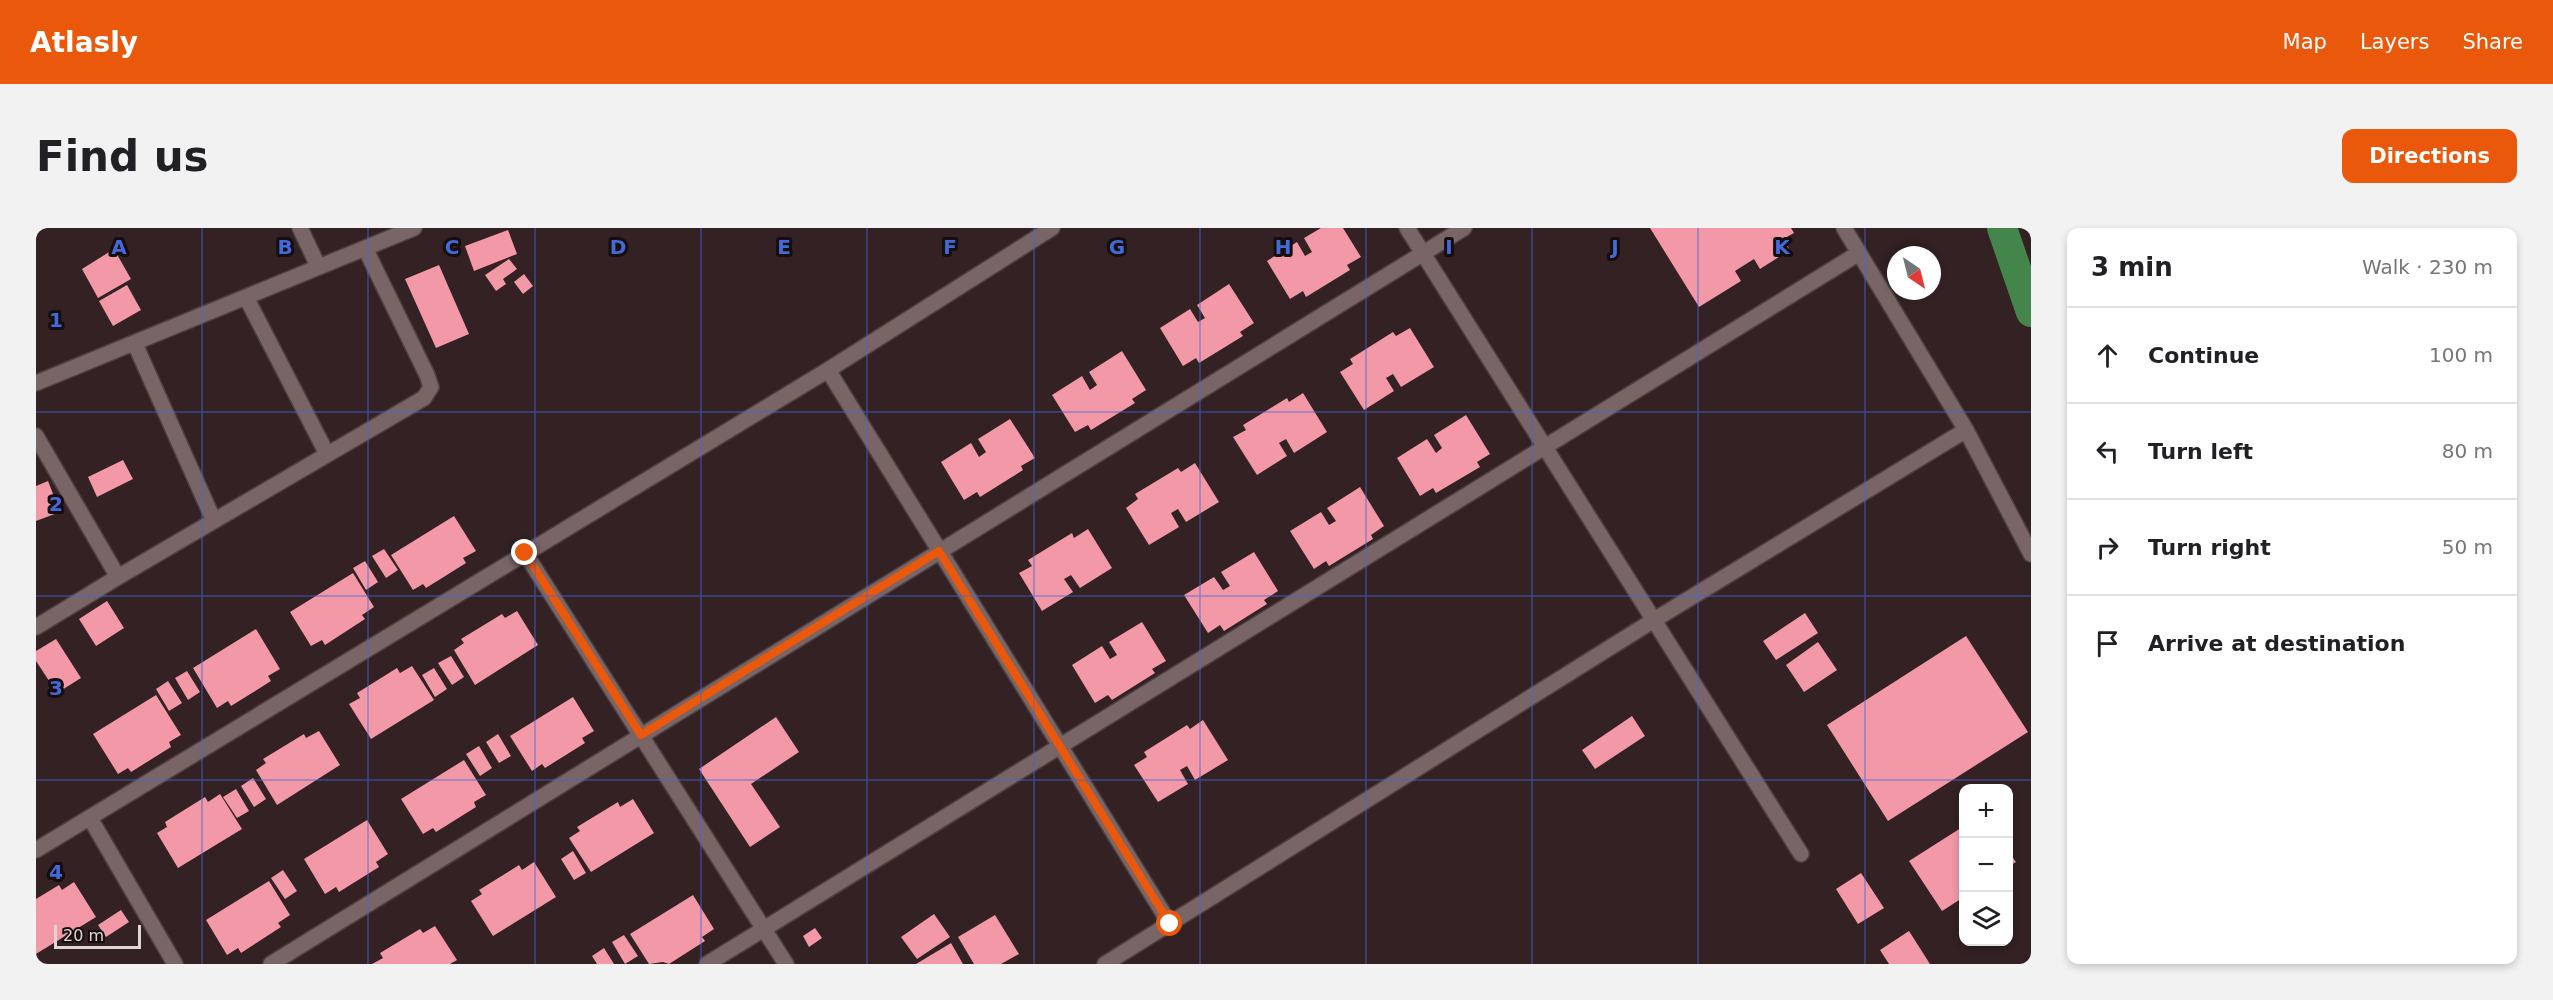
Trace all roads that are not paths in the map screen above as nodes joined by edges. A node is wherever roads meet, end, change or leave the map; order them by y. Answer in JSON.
{"nodes":[{"id":1,"x":300,"y":228,"type":"edge"},
{"id":2,"x":414,"y":228,"type":"edge"},
{"id":3,"x":1052,"y":228,"type":"edge"},
{"id":4,"x":1407,"y":228,"type":"edge"},
{"id":5,"x":1464,"y":228,"type":"edge"},
{"id":6,"x":1844,"y":228,"type":"edge"},
{"id":7,"x":365,"y":248,"type":"junction"},
{"id":8,"x":1423,"y":253,"type":"junction"},
{"id":9,"x":1859,"y":253,"type":"junction"},
{"id":10,"x":318,"y":266,"type":"junction"},
{"id":11,"x":246,"y":297,"type":"junction"},
{"id":12,"x":135,"y":344,"type":"junction"},
{"id":13,"x":828,"y":370,"type":"junction"},
{"id":14,"x":36,"y":383,"type":"edge"},
{"id":15,"x":1966,"y":430,"type":"junction"},
{"id":16,"x":36,"y":436,"type":"edge"},
{"id":17,"x":1546,"y":446,"type":"junction"},
{"id":18,"x":327,"y":454,"type":"junction"},
{"id":19,"x":214,"y":521,"type":"junction"},
{"id":20,"x":939,"y":551,"type":"junction"},
{"id":21,"x":525,"y":553,"type":"junction"},
{"id":22,"x":2031,"y":554,"type":"edge"},
{"id":23,"x":118,"y":577,"type":"junction"},
{"id":24,"x":1654,"y":620,"type":"junction"},
{"id":25,"x":36,"y":627,"type":"edge"},
{"id":26,"x":641,"y":735,"type":"junction"},
{"id":27,"x":1060,"y":745,"type":"junction"},
{"id":28,"x":90,"y":818,"type":"junction"},
{"id":29,"x":36,"y":850,"type":"edge"},
{"id":30,"x":1801,"y":854,"type":"dead end"},
{"id":31,"x":1170,"y":924,"type":"junction"},
{"id":32,"x":764,"y":929,"type":"junction"},
{"id":33,"x":175,"y":964,"type":"edge"},
{"id":34,"x":271,"y":964,"type":"edge"},
{"id":35,"x":707,"y":964,"type":"edge"},
{"id":36,"x":786,"y":964,"type":"edge"},
{"id":37,"x":1105,"y":964,"type":"edge"}],
"edges":[{"from":1,"to":10,"type":"street"},
{"from":2,"to":7,"type":"street"},
{"from":3,"to":13,"type":"street"},
{"from":4,"to":8,"type":"street"},
{"from":5,"to":8,"type":"street"},
{"from":6,"to":9,"type":"street"},
{"from":7,"to":10,"type":"street"},
{"from":7,"to":18,"type":"street"},
{"from":8,"to":17,"type":"street"},
{"from":8,"to":20,"type":"street"},
{"from":9,"to":15,"type":"street"},
{"from":9,"to":17,"type":"street"},
{"from":10,"to":11,"type":"street"},
{"from":11,"to":12,"type":"street"},
{"from":11,"to":18,"type":"street"},
{"from":12,"to":14,"type":"street"},
{"from":12,"to":19,"type":"street"},
{"from":13,"to":20,"type":"street"},
{"from":13,"to":21,"type":"street"},
{"from":15,"to":22,"type":"street"},
{"from":15,"to":24,"type":"street"},
{"from":16,"to":23,"type":"street"},
{"from":17,"to":24,"type":"street"},
{"from":17,"to":27,"type":"street"},
{"from":18,"to":19,"type":"street"},
{"from":19,"to":23,"type":"street"},
{"from":20,"to":26,"type":"street"},
{"from":20,"to":27,"type":"street"},
{"from":21,"to":26,"type":"street"},
{"from":21,"to":28,"type":"street"},
{"from":23,"to":25,"type":"street"},
{"from":24,"to":30,"type":"street"},
{"from":24,"to":31,"type":"street"},
{"from":26,"to":32,"type":"street"},
{"from":26,"to":34,"type":"street"},
{"from":27,"to":31,"type":"street"},
{"from":27,"to":32,"type":"street"},
{"from":28,"to":29,"type":"street"},
{"from":28,"to":33,"type":"street"},
{"from":31,"to":37,"type":"street"},
{"from":32,"to":35,"type":"street"},
{"from":32,"to":36,"type":"street"}]}
